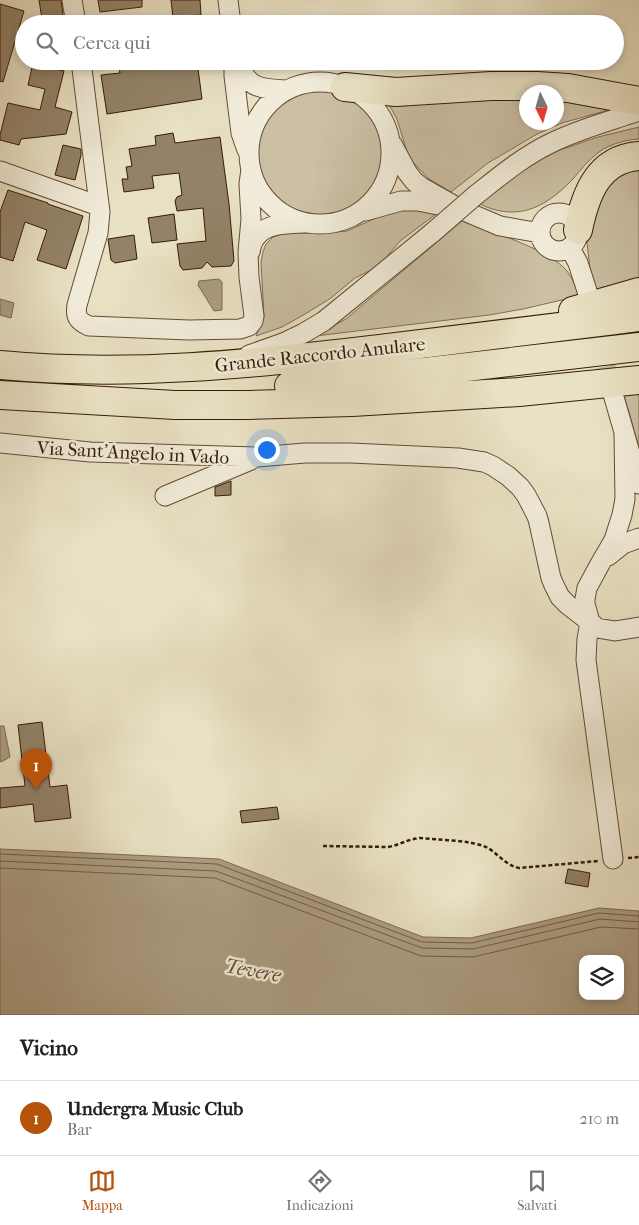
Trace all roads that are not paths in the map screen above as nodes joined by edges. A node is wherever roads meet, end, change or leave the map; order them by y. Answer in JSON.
{"nodes":[{"id":1,"x":72,"y":0,"type":"edge"},
{"id":2,"x":228,"y":0,"type":"edge"},
{"id":3,"x":74,"y":15,"type":"edge"},
{"id":4,"x":230,"y":15,"type":"edge"},
{"id":5,"x":82,"y":70,"type":"edge"},
{"id":6,"x":234,"y":70,"type":"edge"},
{"id":7,"x":242,"y":70,"type":"edge"},
{"id":8,"x":345,"y":86,"type":"junction"},
{"id":9,"x":287,"y":90,"type":"junction"},
{"id":10,"x":639,"y":101,"type":"edge"},
{"id":11,"x":639,"y":111,"type":"edge"},
{"id":12,"x":389,"y":139,"type":"junction"},
{"id":13,"x":639,"y":156,"type":"edge"},
{"id":14,"x":250,"y":164,"type":"junction"},
{"id":15,"x":0,"y":171,"type":"edge"},
{"id":16,"x":100,"y":206,"type":"junction"},
{"id":17,"x":462,"y":210,"type":"junction"},
{"id":18,"x":362,"y":212,"type":"junction"},
{"id":19,"x":313,"y":222,"type":"junction"},
{"id":20,"x":540,"y":233,"type":"junction"},
{"id":21,"x":574,"y":239,"type":"junction"},
{"id":22,"x":248,"y":258,"type":"junction"},
{"id":23,"x":639,"y":292,"type":"edge"},
{"id":24,"x":588,"y":294,"type":"tunnel mouth"},
{"id":25,"x":639,"y":317,"type":"edge"},
{"id":26,"x":478,"y":337,"type":"junction"},
{"id":27,"x":639,"y":347,"type":"edge"},
{"id":28,"x":0,"y":365,"type":"edge"},
{"id":29,"x":222,"y":365,"type":"junction"},
{"id":30,"x":639,"y":380,"type":"edge"},
{"id":31,"x":612,"y":394,"type":"tunnel mouth"},
{"id":32,"x":0,"y":395,"type":"edge"},
{"id":33,"x":113,"y":400,"type":"junction"},
{"id":34,"x":624,"y":434,"type":"junction"},
{"id":35,"x":0,"y":443,"type":"edge"},
{"id":36,"x":257,"y":458,"type":"junction"},
{"id":37,"x":639,"y":484,"type":"edge"},
{"id":38,"x":165,"y":496,"type":"dead end"},
{"id":39,"x":639,"y":538,"type":"edge"},
{"id":40,"x":600,"y":564,"type":"junction"},
{"id":41,"x":590,"y":622,"type":"junction"},
{"id":42,"x":639,"y":627,"type":"edge"},
{"id":43,"x":613,"y":859,"type":"road end"}],
"edges":[{"from":1,"to":3,"type":"street"},
{"from":2,"to":4,"type":"street"},
{"from":5,"to":16,"type":"street"},
{"from":6,"to":14,"type":"street"},
{"from":7,"to":9,"type":"street"},
{"from":8,"to":9,"type":"street"},
{"from":8,"to":10,"type":"highway"},
{"from":8,"to":12,"type":"street"},
{"from":9,"to":14,"type":"street"},
{"from":11,"to":29,"type":"street","bridge":true},
{"from":12,"to":17,"type":"street"},
{"from":12,"to":18,"type":"street"},
{"from":13,"to":21,"type":"highway"},
{"from":14,"to":19,"type":"street"},
{"from":14,"to":22,"type":"street"},
{"from":15,"to":16,"type":"street"},
{"from":16,"to":22,"type":"street"},
{"from":17,"to":18,"type":"street"},
{"from":17,"to":20,"type":"street"},
{"from":18,"to":19,"type":"street"},
{"from":19,"to":22,"type":"street"},
{"from":20,"to":21,"type":"street"},
{"from":20,"to":21,"type":"street"},
{"from":21,"to":24,"type":"street"},
{"from":23,"to":26,"type":"highway"},
{"from":25,"to":26,"type":"highway","name":"Grande Raccordo Anulare"},
{"from":26,"to":29,"type":"highway","name":"Grande Raccordo Anulare"},
{"from":27,"to":33,"type":"highway","name":"Grande Raccordo Anulare"},
{"from":28,"to":29,"type":"highway","name":"Grande Raccordo Anulare"},
{"from":30,"to":33,"type":"highway","name":"Grande Raccordo Anulare"},
{"from":31,"to":34,"type":"street"},
{"from":32,"to":33,"type":"highway","name":"Grande Raccordo Anulare"},
{"from":34,"to":37,"type":"street"},
{"from":34,"to":40,"type":"street"},
{"from":35,"to":36,"type":"street","name":"Via Sant'Angelo in Vado"},
{"from":36,"to":38,"type":"street"},
{"from":36,"to":41,"type":"street","name":"Via Sant'Angelo in Vado"},
{"from":39,"to":40,"type":"street"},
{"from":40,"to":41,"type":"street"},
{"from":41,"to":42,"type":"street","name":"Via Sant'Angelo in Vado"},
{"from":41,"to":43,"type":"street"}]}
